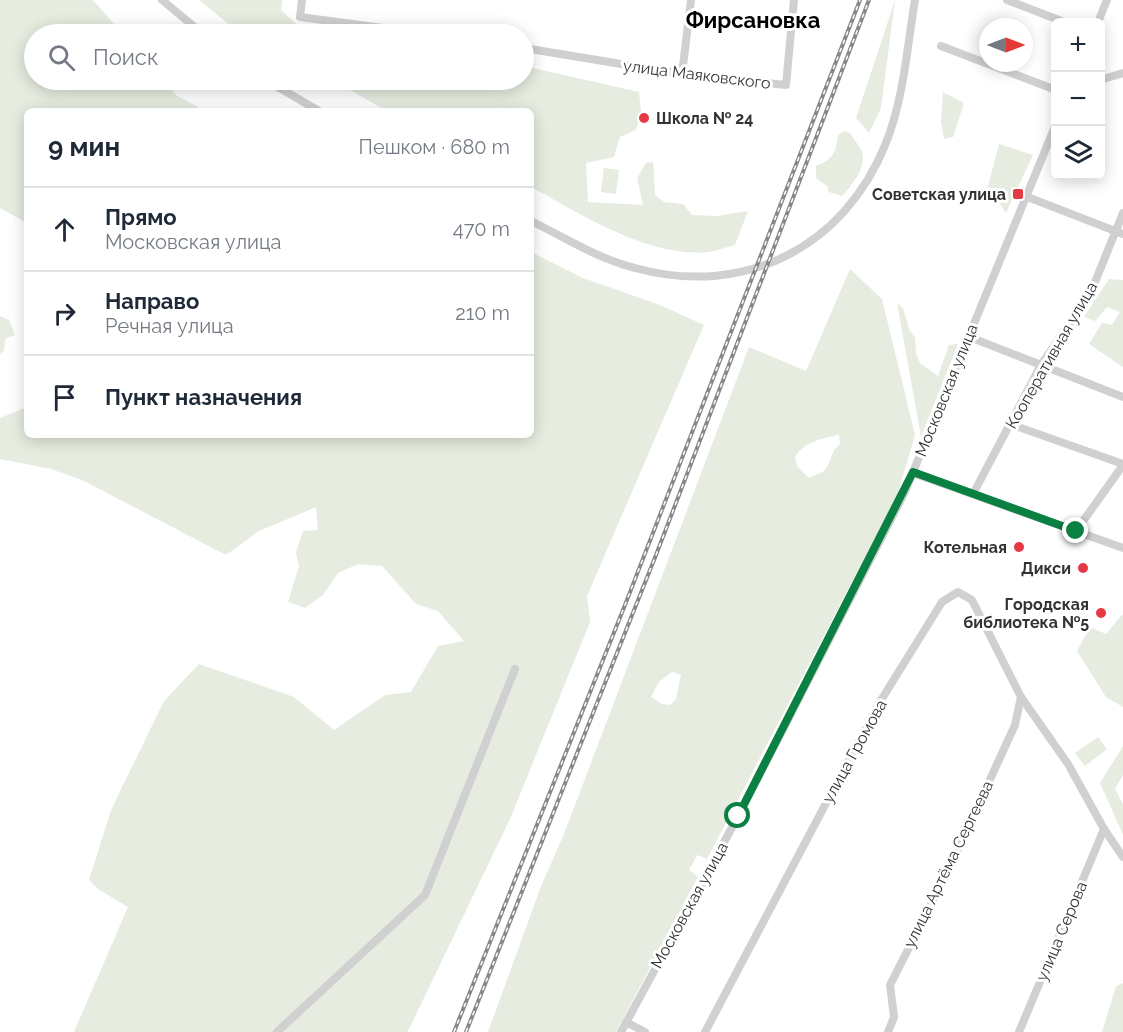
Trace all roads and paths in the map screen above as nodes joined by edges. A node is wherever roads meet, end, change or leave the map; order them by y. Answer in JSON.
{"nodes":[{"id":1,"x":162,"y":0,"type":"edge"},
{"id":2,"x":302,"y":0,"type":"edge"},
{"id":3,"x":691,"y":0,"type":"edge"},
{"id":4,"x":794,"y":0,"type":"edge"},
{"id":5,"x":915,"y":0,"type":"edge"},
{"id":6,"x":1007,"y":0,"type":"edge"},
{"id":7,"x":1107,"y":0,"type":"edge"},
{"id":8,"x":1054,"y":18,"type":"edge"},
{"id":9,"x":1100,"y":18,"type":"edge"},
{"id":10,"x":191,"y":24,"type":"edge"},
{"id":11,"x":353,"y":24,"type":"edge"},
{"id":12,"x":941,"y":46,"type":"dead end"},
{"id":13,"x":534,"y":50,"type":"edge"},
{"id":14,"x":1123,"y":73,"type":"edge"},
{"id":15,"x":682,"y":74,"type":"junction"},
{"id":16,"x":1105,"y":79,"type":"edge"},
{"id":17,"x":1051,"y":88,"type":"edge"},
{"id":18,"x":283,"y":90,"type":"edge"},
{"id":19,"x":314,"y":108,"type":"edge"},
{"id":20,"x":1055,"y":126,"type":"edge"},
{"id":21,"x":1025,"y":196,"type":"junction"},
{"id":22,"x":1123,"y":213,"type":"edge"},
{"id":23,"x":534,"y":222,"type":"edge"},
{"id":24,"x":1119,"y":232,"type":"edge"},
{"id":25,"x":967,"y":336,"type":"junction"},
{"id":26,"x":1041,"y":365,"type":"junction"},
{"id":27,"x":1123,"y":397,"type":"edge"},
{"id":28,"x":1010,"y":424,"type":"junction"},
{"id":29,"x":1123,"y":464,"type":"edge"},
{"id":30,"x":913,"y":472,"type":"junction"},
{"id":31,"x":973,"y":494,"type":"junction"},
{"id":32,"x":1076,"y":531,"type":"junction"},
{"id":33,"x":1123,"y":549,"type":"edge"},
{"id":34,"x":515,"y":669,"type":"dead end"},
{"id":35,"x":1021,"y":697,"type":"junction"},
{"id":36,"x":1104,"y":829,"type":"junction"},
{"id":37,"x":1123,"y":857,"type":"edge"},
{"id":38,"x":626,"y":1022,"type":"junction"},
{"id":39,"x":277,"y":1032,"type":"edge"},
{"id":40,"x":621,"y":1032,"type":"edge"},
{"id":41,"x":645,"y":1032,"type":"edge"},
{"id":42,"x":705,"y":1032,"type":"edge"},
{"id":43,"x":888,"y":1032,"type":"edge"},
{"id":44,"x":1019,"y":1032,"type":"edge"}],
"edges":[{"from":1,"to":10,"type":"street"},
{"from":2,"to":11,"type":"street"},
{"from":3,"to":15,"type":"street"},
{"from":4,"to":15,"type":"street","name":"улица Маяковского"},
{"from":5,"to":23,"type":"street"},
{"from":6,"to":8,"type":"street"},
{"from":7,"to":9,"type":"street"},
{"from":12,"to":17,"type":"street"},
{"from":13,"to":15,"type":"street","name":"улица Маяковского"},
{"from":14,"to":16,"type":"street"},
{"from":18,"to":19,"type":"street"},
{"from":20,"to":21,"type":"street","name":"Московская улица"},
{"from":21,"to":24,"type":"street"},
{"from":21,"to":25,"type":"street","name":"Московская улица"},
{"from":22,"to":24,"type":"street","name":"Кооперативная улица"},
{"from":24,"to":26,"type":"street","name":"Кооперативная улица"},
{"from":25,"to":26,"type":"street"},
{"from":25,"to":30,"type":"street","name":"Московская улица"},
{"from":26,"to":27,"type":"street"},
{"from":26,"to":28,"type":"street","name":"Кооперативная улица"},
{"from":28,"to":29,"type":"street"},
{"from":28,"to":31,"type":"street","name":"Кооперативная улица"},
{"from":29,"to":32,"type":"street"},
{"from":30,"to":31,"type":"street"},
{"from":30,"to":38,"type":"street","name":"Московская улица"},
{"from":31,"to":32,"type":"street"},
{"from":32,"to":33,"type":"street"},
{"from":34,"to":39,"type":"street"},
{"from":35,"to":36,"type":"street"},
{"from":35,"to":42,"type":"street","name":"улица Громова"},
{"from":35,"to":43,"type":"street","name":"улица Артёма Сергеева"},
{"from":36,"to":37,"type":"street"},
{"from":36,"to":44,"type":"street","name":"улица Серова"},
{"from":38,"to":40,"type":"street","name":"Московская улица"},
{"from":38,"to":41,"type":"street"}]}
